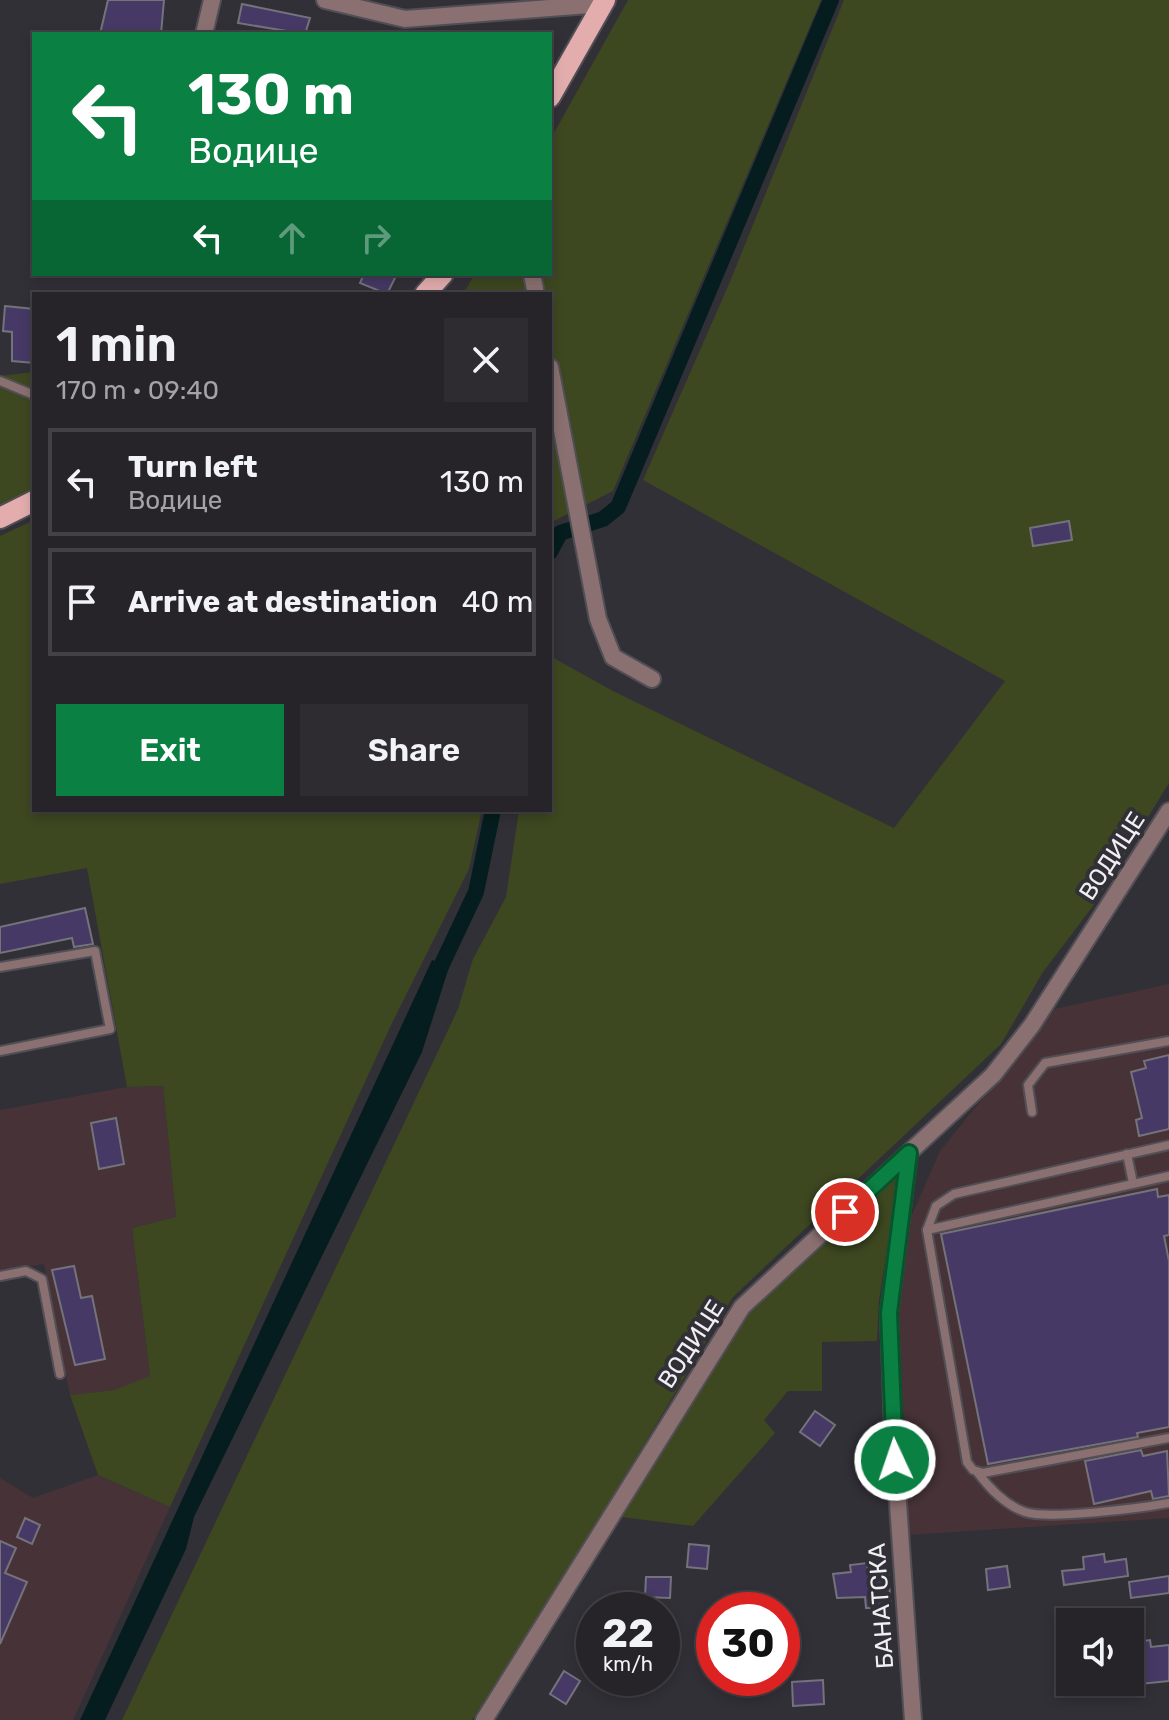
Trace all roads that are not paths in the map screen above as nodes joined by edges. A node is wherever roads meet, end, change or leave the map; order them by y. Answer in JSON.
{"nodes":[{"id":1,"x":212,"y":0,"type":"edge"},
{"id":2,"x":325,"y":0,"type":"edge"},
{"id":3,"x":409,"y":0,"type":"edge"},
{"id":4,"x":604,"y":2,"type":"edge"},
{"id":5,"x":405,"y":19,"type":"junction"},
{"id":6,"x":204,"y":32,"type":"edge"},
{"id":7,"x":552,"y":93,"type":"edge"},
{"id":8,"x":441,"y":276,"type":"edge"},
{"id":9,"x":427,"y":292,"type":"edge"},
{"id":10,"x":552,"y":377,"type":"edge"},
{"id":11,"x":0,"y":381,"type":"edge"},
{"id":12,"x":32,"y":394,"type":"edge"},
{"id":13,"x":32,"y":502,"type":"edge"},
{"id":14,"x":0,"y":518,"type":"edge"},
{"id":15,"x":652,"y":679,"type":"dead end"},
{"id":16,"x":1169,"y":811,"type":"edge"},
{"id":17,"x":0,"y":967,"type":"edge"},
{"id":18,"x":1169,"y":1041,"type":"edge"},
{"id":19,"x":0,"y":1051,"type":"edge"},
{"id":20,"x":1032,"y":1112,"type":"dead end"},
{"id":21,"x":1169,"y":1145,"type":"edge"},
{"id":22,"x":909,"y":1153,"type":"junction"},
{"id":23,"x":1127,"y":1154,"type":"junction"},
{"id":24,"x":1169,"y":1176,"type":"edge"},
{"id":25,"x":1133,"y":1183,"type":"junction"},
{"id":26,"x":927,"y":1230,"type":"junction"},
{"id":27,"x":0,"y":1276,"type":"edge"},
{"id":28,"x":60,"y":1374,"type":"dead end"},
{"id":29,"x":1169,"y":1438,"type":"edge"},
{"id":30,"x":978,"y":1472,"type":"junction"},
{"id":31,"x":1169,"y":1503,"type":"edge"},
{"id":32,"x":484,"y":1720,"type":"edge"},
{"id":33,"x":913,"y":1720,"type":"edge"}],
"edges":[{"from":1,"to":6,"type":"street"},
{"from":2,"to":5,"type":"street"},
{"from":3,"to":5,"type":"street"},
{"from":4,"to":5,"type":"street"},
{"from":4,"to":7,"type":"main road"},
{"from":8,"to":9,"type":"main road"},
{"from":10,"to":15,"type":"street"},
{"from":11,"to":12,"type":"lane"},
{"from":13,"to":14,"type":"main road"},
{"from":16,"to":22,"type":"street","name":"ВОДИЦЕ"},
{"from":17,"to":19,"type":"lane"},
{"from":18,"to":20,"type":"lane"},
{"from":21,"to":23,"type":"lane"},
{"from":22,"to":32,"type":"street","name":"ВОДИЦЕ"},
{"from":22,"to":33,"type":"street","name":"БАНАТСКА"},
{"from":23,"to":25,"type":"lane"},
{"from":23,"to":26,"type":"lane"},
{"from":24,"to":25,"type":"lane"},
{"from":25,"to":26,"type":"lane"},
{"from":26,"to":30,"type":"lane"},
{"from":27,"to":28,"type":"lane"},
{"from":29,"to":30,"type":"lane"},
{"from":30,"to":31,"type":"lane"}]}
